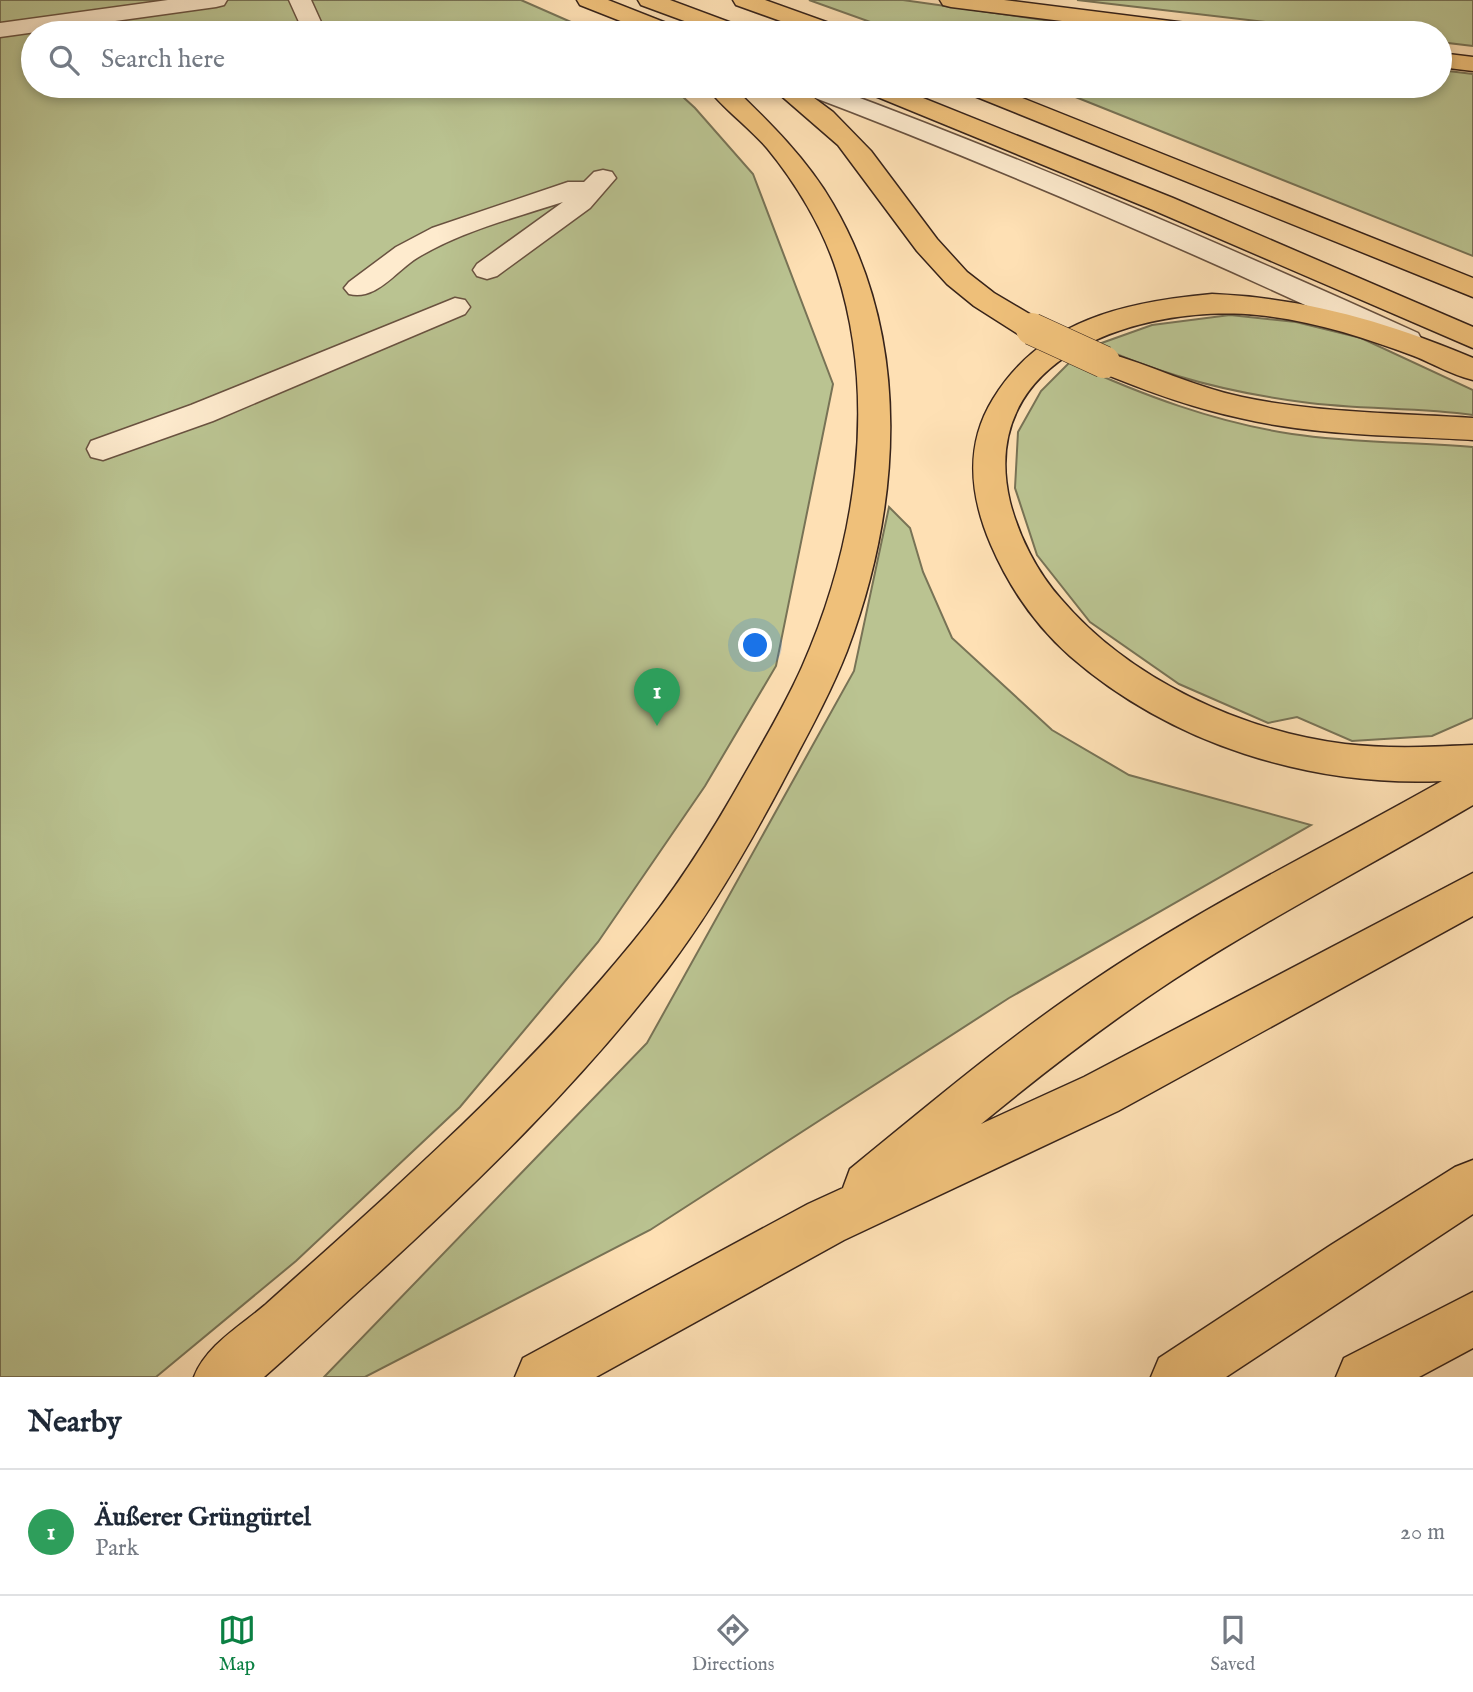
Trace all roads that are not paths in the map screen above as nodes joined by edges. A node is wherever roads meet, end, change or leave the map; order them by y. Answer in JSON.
{"nodes":[{"id":1,"x":216,"y":0,"type":"edge"},
{"id":2,"x":300,"y":0,"type":"edge"},
{"id":3,"x":567,"y":0,"type":"edge"},
{"id":4,"x":588,"y":0,"type":"edge"},
{"id":5,"x":649,"y":0,"type":"edge"},
{"id":6,"x":744,"y":0,"type":"edge"},
{"id":7,"x":951,"y":0,"type":"edge"},
{"id":8,"x":65,"y":21,"type":"edge"},
{"id":9,"x":310,"y":21,"type":"edge"},
{"id":10,"x":613,"y":21,"type":"edge"},
{"id":11,"x":641,"y":21,"type":"edge"},
{"id":12,"x":705,"y":21,"type":"edge"},
{"id":13,"x":802,"y":21,"type":"edge"},
{"id":14,"x":1116,"y":21,"type":"edge"},
{"id":15,"x":21,"y":27,"type":"edge"},
{"id":16,"x":0,"y":30,"type":"edge"},
{"id":17,"x":1452,"y":61,"type":"edge"},
{"id":18,"x":1473,"y":64,"type":"edge"},
{"id":19,"x":731,"y":98,"type":"edge"},
{"id":20,"x":799,"y":98,"type":"edge"},
{"id":21,"x":837,"y":98,"type":"edge"},
{"id":22,"x":902,"y":98,"type":"edge"},
{"id":23,"x":1001,"y":98,"type":"edge"},
{"id":24,"x":487,"y":270,"type":"dead end"},
{"id":25,"x":359,"y":288,"type":"dead end"},
{"id":26,"x":1473,"y":288,"type":"edge"},
{"id":27,"x":455,"y":307,"type":"dead end"},
{"id":28,"x":1464,"y":356,"type":"edge"},
{"id":29,"x":1473,"y":429,"type":"edge"},
{"id":30,"x":103,"y":449,"type":"dead end"},
{"id":31,"x":1473,"y":762,"type":"edge"},
{"id":32,"x":1473,"y":784,"type":"edge"},
{"id":33,"x":1473,"y":892,"type":"edge"},
{"id":34,"x":1473,"y":1185,"type":"edge"},
{"id":35,"x":827,"y":1222,"type":"junction"},
{"id":36,"x":1473,"y":1319,"type":"edge"},
{"id":37,"x":221,"y":1377,"type":"edge"},
{"id":38,"x":542,"y":1377,"type":"edge"},
{"id":39,"x":1178,"y":1377,"type":"edge"},
{"id":40,"x":1363,"y":1377,"type":"edge"}],
"edges":[{"from":1,"to":8,"type":"lane"},
{"from":2,"to":9,"type":"lane"},
{"from":3,"to":10,"type":"highway"},
{"from":4,"to":11,"type":"highway"},
{"from":5,"to":12,"type":"highway"},
{"from":6,"to":13,"type":"highway"},
{"from":7,"to":14,"type":"highway"},
{"from":15,"to":16,"type":"lane"},
{"from":17,"to":18,"type":"highway"},
{"from":19,"to":37,"type":"highway"},
{"from":20,"to":29,"type":"highway","bridge":true},
{"from":21,"to":28,"type":"lane"},
{"from":22,"to":28,"type":"highway"},
{"from":23,"to":26,"type":"highway"},
{"from":24,"to":25,"type":"lane"},
{"from":27,"to":30,"type":"lane"},
{"from":28,"to":31,"type":"highway"},
{"from":32,"to":35,"type":"highway"},
{"from":33,"to":35,"type":"highway"},
{"from":34,"to":39,"type":"highway"},
{"from":35,"to":38,"type":"highway"},
{"from":36,"to":40,"type":"highway"}]}
